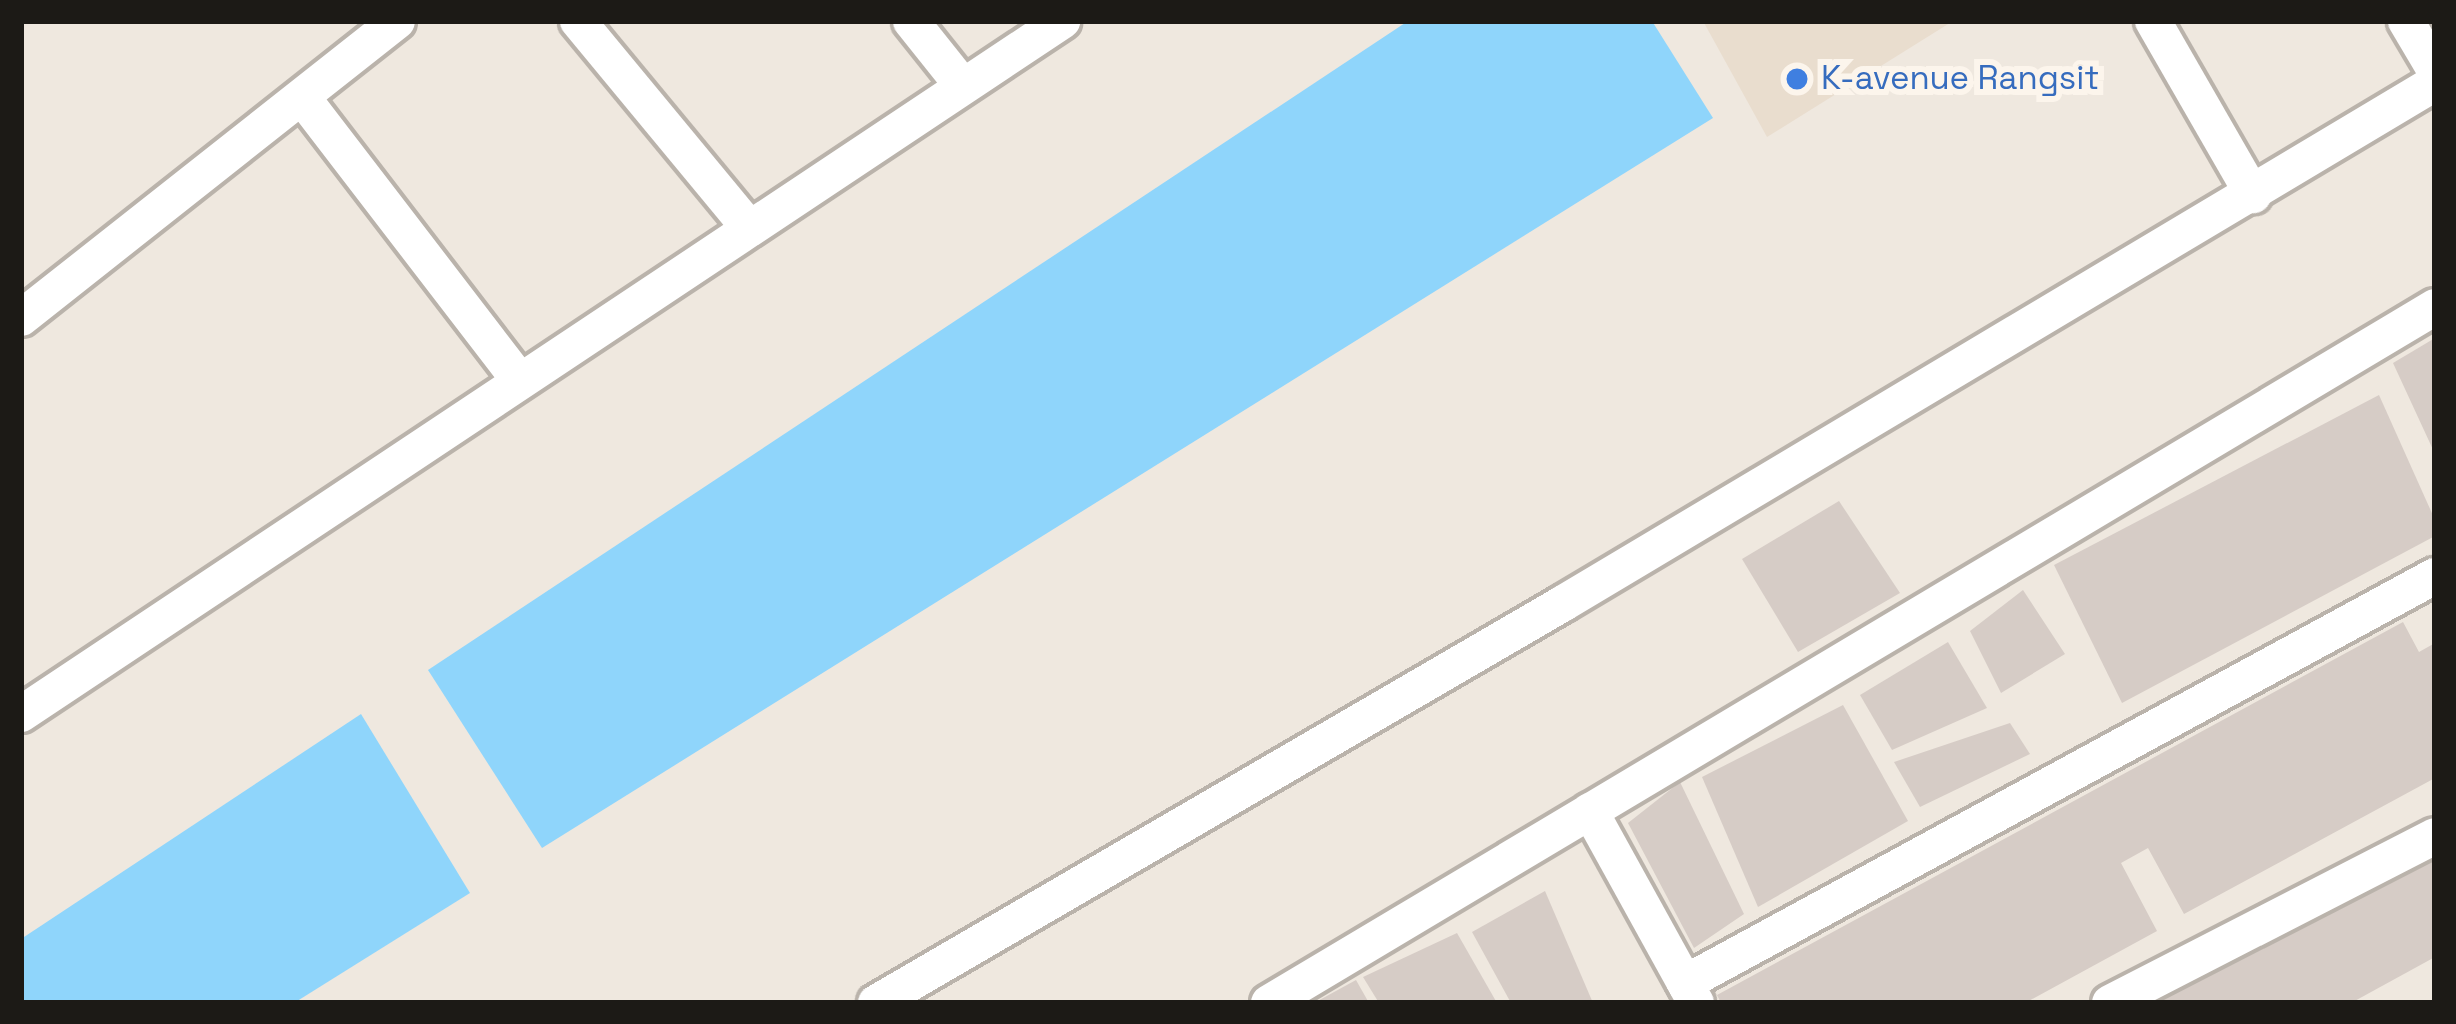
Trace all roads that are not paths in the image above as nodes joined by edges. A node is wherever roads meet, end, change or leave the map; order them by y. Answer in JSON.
{"nodes":[{"id":1,"x":397,"y":21,"type":"edge"},
{"id":2,"x":578,"y":21,"type":"edge"},
{"id":3,"x":911,"y":21,"type":"edge"},
{"id":4,"x":1062,"y":21,"type":"edge"},
{"id":5,"x":2153,"y":21,"type":"edge"},
{"id":6,"x":2406,"y":21,"type":"edge"},
{"id":7,"x":2435,"y":70,"type":"edge"},
{"id":8,"x":2435,"y":83,"type":"edge"},
{"id":9,"x":962,"y":85,"type":"junction"},
{"id":10,"x":302,"y":97,"type":"junction"},
{"id":11,"x":2253,"y":195,"type":"junction"},
{"id":12,"x":749,"y":228,"type":"junction"},
{"id":13,"x":2435,"y":307,"type":"edge"},
{"id":14,"x":21,"y":318,"type":"edge"},
{"id":15,"x":520,"y":381,"type":"junction"},
{"id":16,"x":2435,"y":576,"type":"edge"},
{"id":17,"x":21,"y":714,"type":"edge"},
{"id":18,"x":1590,"y":811,"type":"junction"},
{"id":19,"x":2435,"y":836,"type":"edge"},
{"id":20,"x":1690,"y":993,"type":"edge"},
{"id":21,"x":876,"y":1003,"type":"edge"},
{"id":22,"x":1269,"y":1003,"type":"edge"},
{"id":23,"x":2110,"y":1003,"type":"edge"}],
"edges":[{"from":1,"to":10,"type":"street"},
{"from":2,"to":12,"type":"street"},
{"from":3,"to":9,"type":"street"},
{"from":4,"to":9,"type":"street"},
{"from":5,"to":11,"type":"street"},
{"from":6,"to":7,"type":"street"},
{"from":8,"to":11,"type":"street"},
{"from":9,"to":12,"type":"street"},
{"from":10,"to":14,"type":"street"},
{"from":10,"to":15,"type":"street"},
{"from":11,"to":21,"type":"street"},
{"from":12,"to":15,"type":"street"},
{"from":13,"to":18,"type":"street"},
{"from":15,"to":17,"type":"street"},
{"from":16,"to":20,"type":"street"},
{"from":18,"to":20,"type":"street"},
{"from":18,"to":22,"type":"street"},
{"from":19,"to":23,"type":"street"}]}
